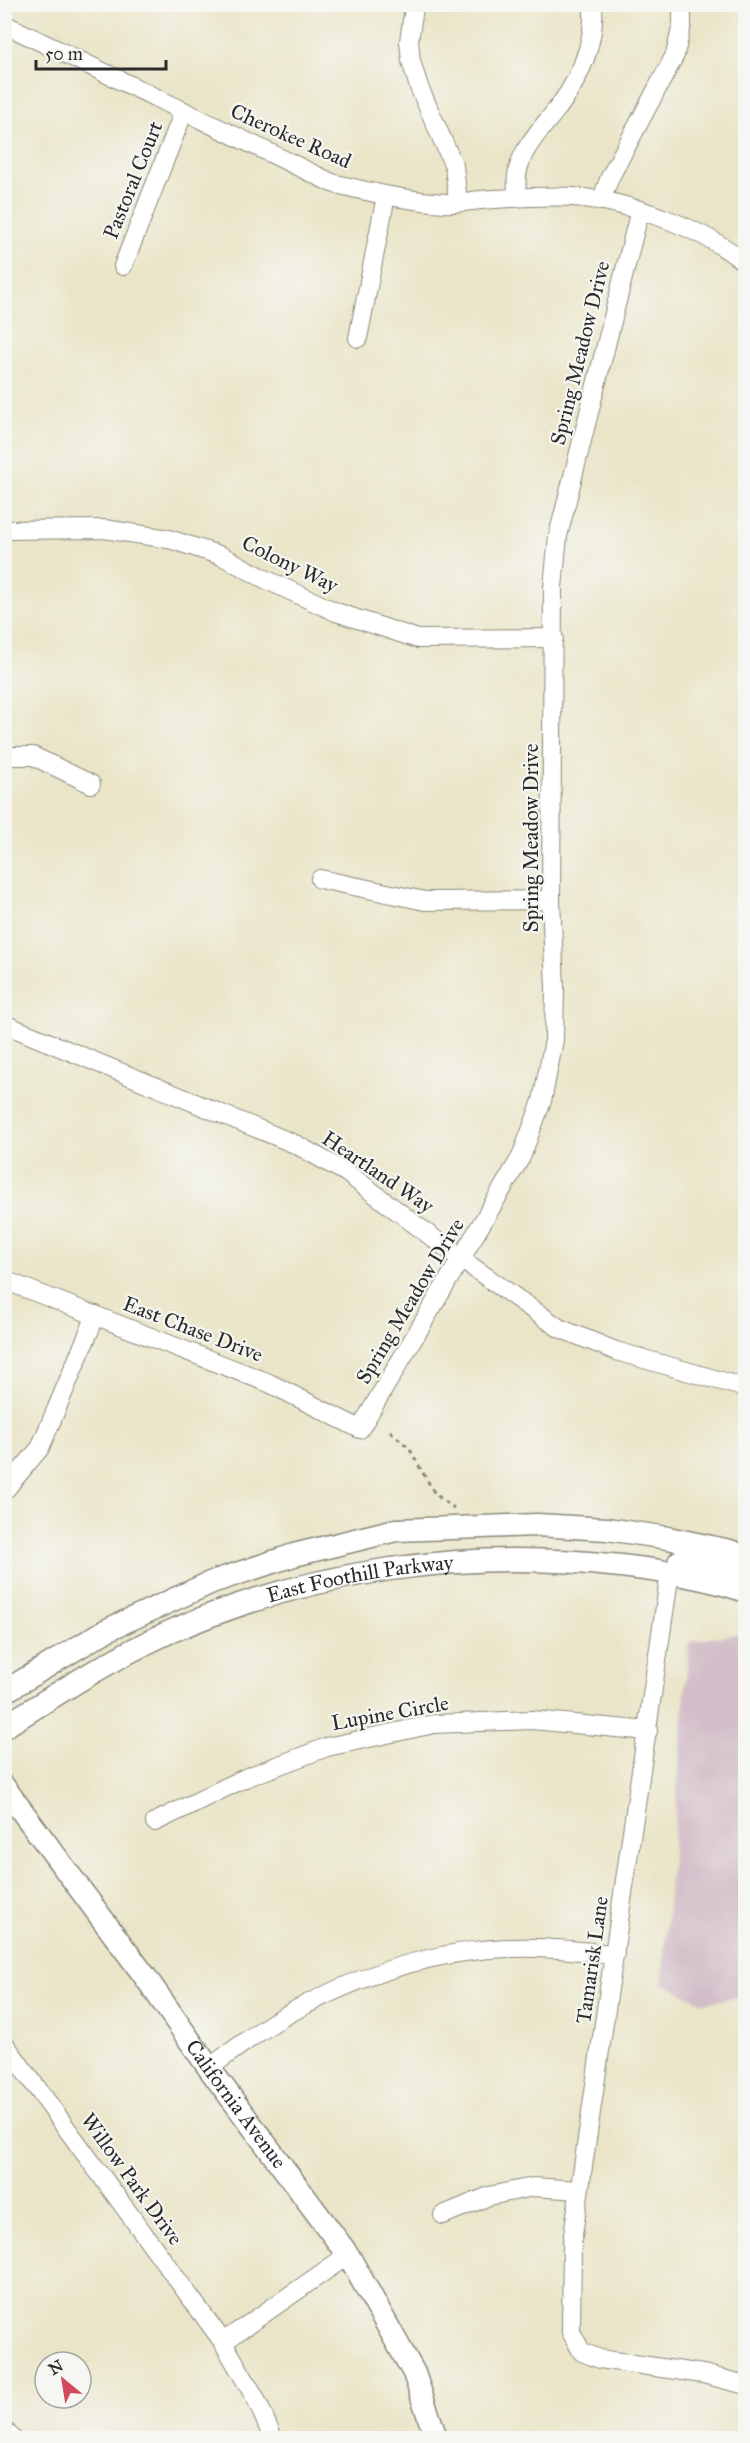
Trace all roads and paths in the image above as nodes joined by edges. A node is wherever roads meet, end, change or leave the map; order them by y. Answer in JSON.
{"nodes":[{"id":1,"x":417,"y":4,"type":"edge"},
{"id":2,"x":593,"y":4,"type":"edge"},
{"id":3,"x":682,"y":4,"type":"edge"},
{"id":4,"x":4,"y":24,"type":"edge"},
{"id":5,"x":184,"y":111,"type":"junction"},
{"id":6,"x":386,"y":195,"type":"junction"},
{"id":7,"x":517,"y":198,"type":"junction"},
{"id":8,"x":601,"y":201,"type":"junction"},
{"id":9,"x":458,"y":202,"type":"junction"},
{"id":10,"x":639,"y":210,"type":"junction"},
{"id":11,"x":746,"y":264,"type":"edge"},
{"id":12,"x":123,"y":266,"type":"dead end"},
{"id":13,"x":358,"y":338,"type":"dead end"},
{"id":14,"x":4,"y":530,"type":"edge"},
{"id":15,"x":554,"y":638,"type":"junction"},
{"id":16,"x":4,"y":756,"type":"edge"},
{"id":17,"x":91,"y":784,"type":"dead end"},
{"id":18,"x":320,"y":879,"type":"dead end"},
{"id":19,"x":551,"y":900,"type":"junction"},
{"id":20,"x":4,"y":1024,"type":"edge"},
{"id":21,"x":461,"y":1259,"type":"junction"},
{"id":22,"x":4,"y":1280,"type":"edge"},
{"id":23,"x":96,"y":1315,"type":"junction"},
{"id":24,"x":746,"y":1388,"type":"edge"},
{"id":25,"x":360,"y":1429,"type":"joint"},
{"id":26,"x":390,"y":1431,"type":"dead end"},
{"id":27,"x":5,"y":1490,"type":"edge"},
{"id":28,"x":454,"y":1508,"type":"dead end"},
{"id":29,"x":746,"y":1557,"type":"edge"},
{"id":30,"x":670,"y":1572,"type":"junction"},
{"id":31,"x":746,"y":1574,"type":"edge"},
{"id":32,"x":746,"y":1591,"type":"edge"},
{"id":33,"x":4,"y":1692,"type":"edge"},
{"id":34,"x":4,"y":1727,"type":"edge"},
{"id":35,"x":648,"y":1731,"type":"junction"},
{"id":36,"x":4,"y":1787,"type":"edge"},
{"id":37,"x":155,"y":1822,"type":"dead end"},
{"id":38,"x":615,"y":1954,"type":"junction"},
{"id":39,"x":4,"y":2043,"type":"edge"},
{"id":40,"x":209,"y":2068,"type":"junction"},
{"id":41,"x":579,"y":2190,"type":"junction"},
{"id":42,"x":443,"y":2215,"type":"dead end"},
{"id":43,"x":348,"y":2254,"type":"junction"},
{"id":44,"x":223,"y":2342,"type":"junction"},
{"id":45,"x":746,"y":2385,"type":"edge"},
{"id":46,"x":4,"y":2428,"type":"edge"},
{"id":47,"x":12,"y":2439,"type":"edge"},
{"id":48,"x":273,"y":2439,"type":"edge"},
{"id":49,"x":436,"y":2439,"type":"edge"}],
"edges":[{"from":1,"to":9,"type":"street"},
{"from":2,"to":7,"type":"street"},
{"from":3,"to":8,"type":"street"},
{"from":4,"to":5,"type":"street","name":"Cherokee Road"},
{"from":5,"to":6,"type":"street","name":"Cherokee Road"},
{"from":5,"to":12,"type":"street","name":"Pastoral Court"},
{"from":6,"to":9,"type":"street","name":"Cherokee Road"},
{"from":6,"to":13,"type":"street"},
{"from":7,"to":8,"type":"street","name":"Cherokee Road"},
{"from":7,"to":9,"type":"street","name":"Cherokee Road"},
{"from":8,"to":10,"type":"street","name":"Cherokee Road"},
{"from":10,"to":11,"type":"street","name":"Cherokee Road"},
{"from":10,"to":15,"type":"street","name":"Spring Meadow Drive"},
{"from":14,"to":15,"type":"street","name":"Colony Way"},
{"from":15,"to":19,"type":"street","name":"Spring Meadow Drive"},
{"from":16,"to":17,"type":"street"},
{"from":18,"to":19,"type":"street"},
{"from":19,"to":21,"type":"street","name":"Spring Meadow Drive"},
{"from":20,"to":21,"type":"street","name":"Heartland Way"},
{"from":21,"to":24,"type":"street","name":"Heartland Way"},
{"from":21,"to":25,"type":"street","name":"Spring Meadow Drive"},
{"from":22,"to":23,"type":"street","name":"East Chase Drive"},
{"from":23,"to":25,"type":"street","name":"East Chase Drive"},
{"from":23,"to":27,"type":"street"},
{"from":26,"to":28,"type":"path"},
{"from":29,"to":33,"type":"main road","name":"East Foothill Parkway"},
{"from":30,"to":31,"type":"main road"},
{"from":30,"to":32,"type":"main road","name":"East Foothill Parkway"},
{"from":30,"to":34,"type":"main road","name":"East Foothill Parkway"},
{"from":30,"to":35,"type":"street","name":"Tamarisk Lane"},
{"from":35,"to":37,"type":"street","name":"Lupine Circle"},
{"from":35,"to":38,"type":"street","name":"Tamarisk Lane"},
{"from":36,"to":40,"type":"main road","name":"California Avenue"},
{"from":38,"to":40,"type":"street"},
{"from":38,"to":41,"type":"street","name":"Tamarisk Lane"},
{"from":39,"to":44,"type":"street","name":"Willow Park Drive"},
{"from":40,"to":43,"type":"main road","name":"California Avenue"},
{"from":41,"to":42,"type":"street"},
{"from":41,"to":45,"type":"street","name":"Tamarisk Lane"},
{"from":43,"to":44,"type":"street"},
{"from":43,"to":49,"type":"main road","name":"California Avenue"},
{"from":44,"to":48,"type":"street","name":"Willow Park Drive"},
{"from":46,"to":47,"type":"street"}]}
